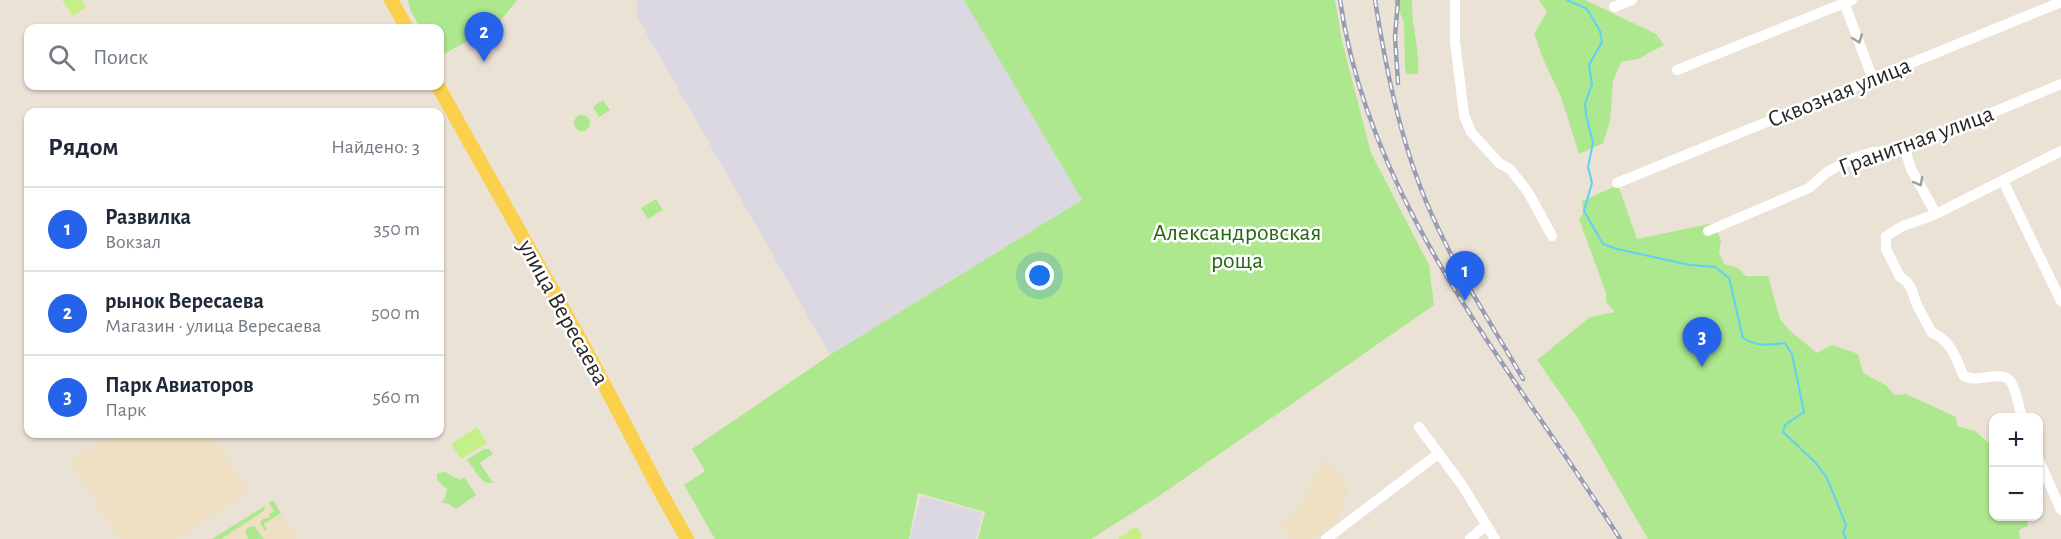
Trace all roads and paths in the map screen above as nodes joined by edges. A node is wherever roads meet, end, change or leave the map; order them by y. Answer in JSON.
{"nodes":[{"id":1,"x":391,"y":0,"type":"edge"},
{"id":2,"x":1455,"y":0,"type":"edge"},
{"id":3,"x":1632,"y":0,"type":"edge"},
{"id":4,"x":1846,"y":1,"type":"edge"},
{"id":5,"x":2061,"y":2,"type":"edge"},
{"id":6,"x":1614,"y":8,"type":"dead end"},
{"id":7,"x":404,"y":24,"type":"edge"},
{"id":8,"x":1677,"y":70,"type":"dead end"},
{"id":9,"x":1873,"y":79,"type":"junction"},
{"id":10,"x":2061,"y":84,"type":"edge"},
{"id":11,"x":440,"y":90,"type":"edge"},
{"id":12,"x":1905,"y":149,"type":"junction"},
{"id":13,"x":2061,"y":151,"type":"edge"},
{"id":14,"x":2003,"y":181,"type":"junction"},
{"id":15,"x":1617,"y":183,"type":"dead end"},
{"id":16,"x":1936,"y":214,"type":"junction"},
{"id":17,"x":1708,"y":231,"type":"dead end"},
{"id":18,"x":1552,"y":236,"type":"dead end"},
{"id":19,"x":2061,"y":301,"type":"edge"},
{"id":20,"x":2021,"y":413,"type":"edge"},
{"id":21,"x":1419,"y":427,"type":"dead end"},
{"id":22,"x":1438,"y":453,"type":"junction"},
{"id":23,"x":2042,"y":467,"type":"edge"},
{"id":24,"x":2061,"y":510,"type":"edge"},
{"id":25,"x":1486,"y":525,"type":"junction"},
{"id":26,"x":687,"y":539,"type":"edge"},
{"id":27,"x":1326,"y":539,"type":"edge"},
{"id":28,"x":1470,"y":539,"type":"edge"},
{"id":29,"x":1495,"y":539,"type":"edge"}],
"edges":[{"from":1,"to":7,"type":"main road"},
{"from":2,"to":18,"type":"street"},
{"from":3,"to":6,"type":"street"},
{"from":4,"to":8,"type":"street"},
{"from":4,"to":9,"type":"street","one_way":true},
{"from":5,"to":9,"type":"street","name":"Сквозная улица"},
{"from":9,"to":15,"type":"street","name":"Сквозная улица"},
{"from":10,"to":12,"type":"street","name":"Гранитная улица"},
{"from":11,"to":26,"type":"main road","name":"улица Вересаева"},
{"from":12,"to":16,"type":"street","one_way":true},
{"from":12,"to":17,"type":"street","name":"Гранитная улица"},
{"from":13,"to":14,"type":"street"},
{"from":14,"to":16,"type":"street"},
{"from":14,"to":19,"type":"street"},
{"from":16,"to":20,"type":"street"},
{"from":21,"to":22,"type":"street"},
{"from":22,"to":25,"type":"street"},
{"from":22,"to":27,"type":"street"},
{"from":23,"to":24,"type":"street"},
{"from":25,"to":28,"type":"street"},
{"from":25,"to":29,"type":"street"}]}
